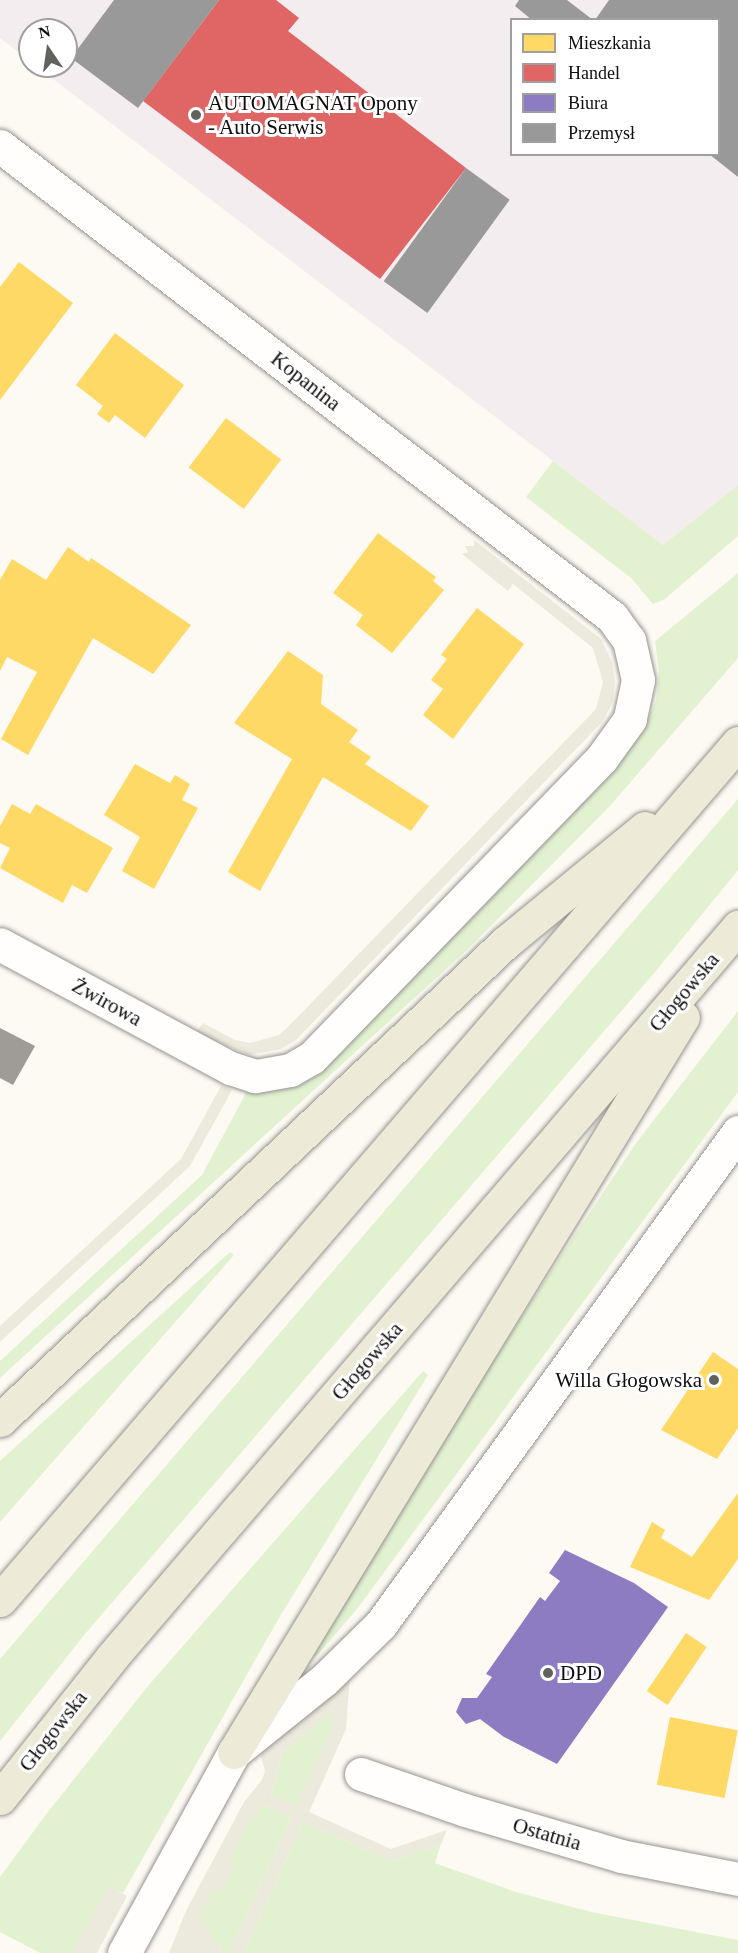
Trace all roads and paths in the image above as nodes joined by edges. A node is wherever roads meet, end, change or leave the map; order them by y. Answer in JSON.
{"nodes":[{"id":1,"x":0,"y":146,"type":"edge"},
{"id":2,"x":612,"y":617,"type":"joint"},
{"id":3,"x":738,"y":743,"type":"edge"},
{"id":4,"x":714,"y":771,"type":"junction"},
{"id":5,"x":734,"y":931,"type":"edge"},
{"id":6,"x":0,"y":944,"type":"edge"},
{"id":7,"x":738,"y":1132,"type":"edge"},
{"id":8,"x":0,"y":1420,"type":"edge"},
{"id":9,"x":0,"y":1600,"type":"edge"},
{"id":10,"x":234,"y":1752,"type":"junction"},
{"id":11,"x":360,"y":1774,"type":"dead end"},
{"id":12,"x":0,"y":1798,"type":"edge"},
{"id":13,"x":738,"y":1879,"type":"edge"},
{"id":14,"x":144,"y":1915,"type":"junction"},
{"id":15,"x":124,"y":1953,"type":"edge"},
{"id":16,"x":143,"y":1953,"type":"edge"}],
"edges":[{"from":1,"to":2,"type":"street","name":"Kopanina"},
{"from":2,"to":6,"type":"street","name":"Żwirowa"},
{"from":3,"to":4,"type":"main road"},
{"from":4,"to":8,"type":"main road"},
{"from":4,"to":9,"type":"main road"},
{"from":5,"to":10,"type":"main road"},
{"from":5,"to":12,"type":"main road","name":"Głogowska"},
{"from":7,"to":10,"type":"street"},
{"from":10,"to":14,"type":"street"},
{"from":11,"to":13,"type":"street","name":"Ostatnia"},
{"from":14,"to":15,"type":"street"},
{"from":14,"to":16,"type":"street"}]}
